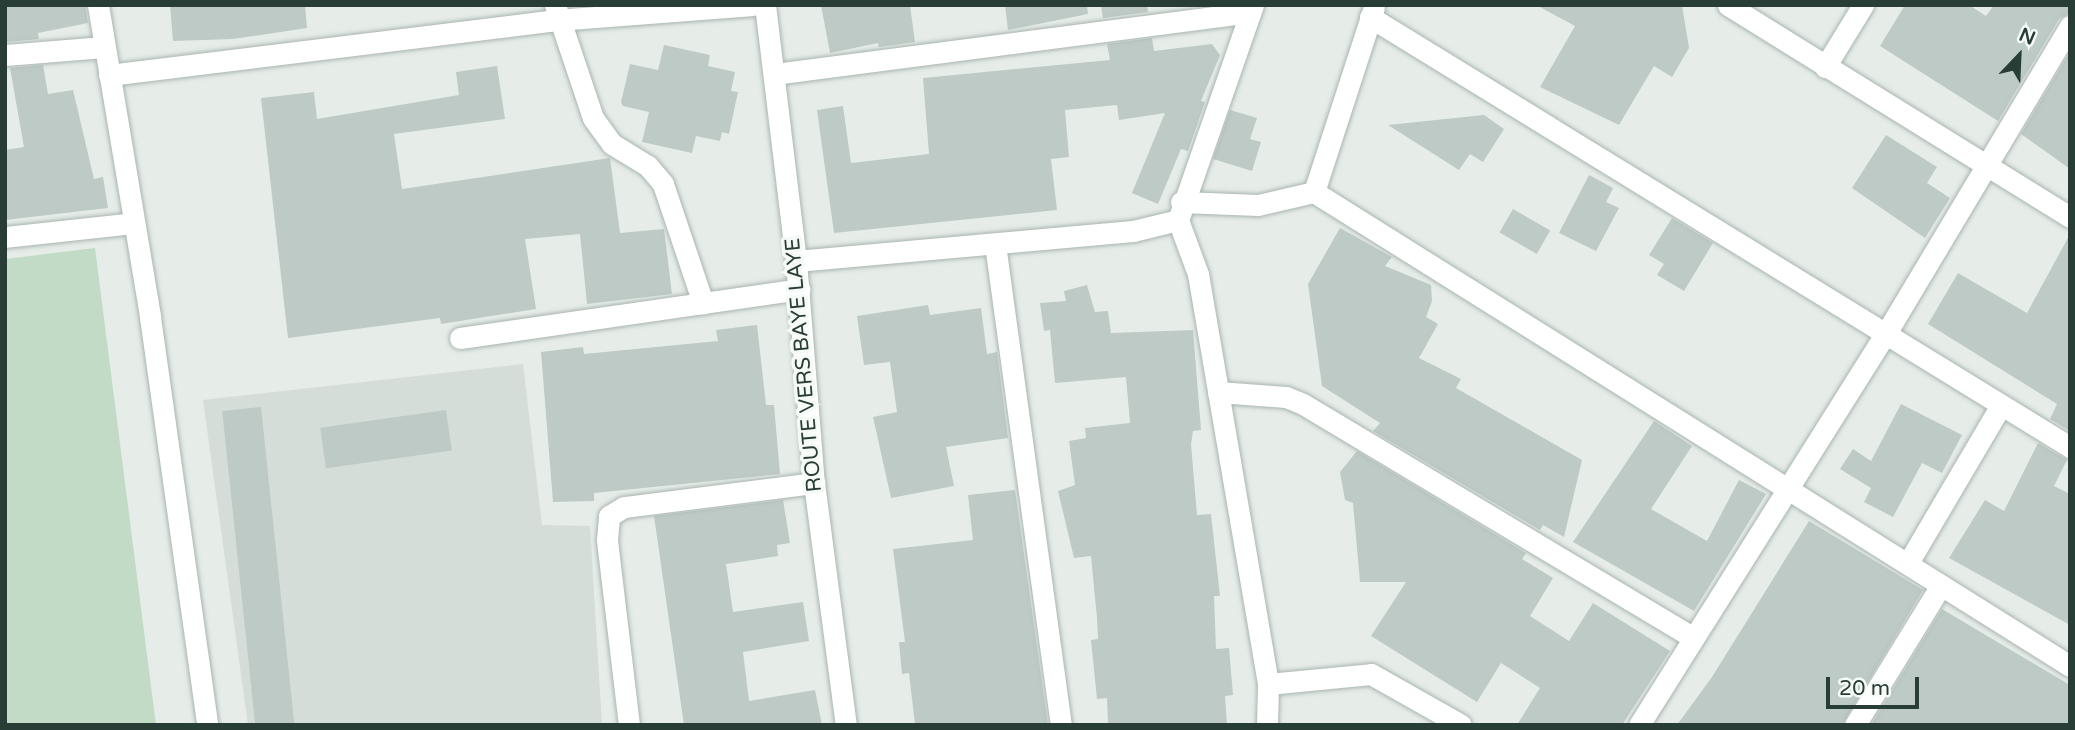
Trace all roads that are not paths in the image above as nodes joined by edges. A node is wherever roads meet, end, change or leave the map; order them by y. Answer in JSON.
{"nodes":[{"id":1,"x":98,"y":5,"type":"edge"},
{"id":2,"x":752,"y":5,"type":"edge"},
{"id":3,"x":765,"y":5,"type":"edge"},
{"id":4,"x":1728,"y":5,"type":"edge"},
{"id":5,"x":1863,"y":5,"type":"edge"},
{"id":6,"x":1251,"y":9,"type":"edge"},
{"id":7,"x":1373,"y":11,"type":"edge"},
{"id":8,"x":556,"y":13,"type":"edge"},
{"id":9,"x":2070,"y":26,"type":"edge"},
{"id":10,"x":104,"y":47,"type":"junction"},
{"id":11,"x":5,"y":55,"type":"edge"},
{"id":12,"x":1825,"y":67,"type":"junction"},
{"id":13,"x":774,"y":74,"type":"junction"},
{"id":14,"x":109,"y":75,"type":"junction"},
{"id":15,"x":1986,"y":167,"type":"junction"},
{"id":16,"x":1314,"y":192,"type":"junction"},
{"id":17,"x":1179,"y":211,"type":"junction"},
{"id":18,"x":2070,"y":218,"type":"edge"},
{"id":19,"x":134,"y":222,"type":"junction"},
{"id":20,"x":5,"y":237,"type":"edge"},
{"id":21,"x":995,"y":244,"type":"junction"},
{"id":22,"x":796,"y":261,"type":"junction"},
{"id":23,"x":799,"y":289,"type":"junction"},
{"id":24,"x":703,"y":303,"type":"junction"},
{"id":25,"x":1885,"y":335,"type":"junction"},
{"id":26,"x":460,"y":338,"type":"dead end"},
{"id":27,"x":1218,"y":391,"type":"junction"},
{"id":28,"x":2001,"y":405,"type":"junction"},
{"id":29,"x":2070,"y":447,"type":"edge"},
{"id":30,"x":814,"y":483,"type":"junction"},
{"id":31,"x":1786,"y":487,"type":"junction"},
{"id":32,"x":1908,"y":564,"type":"junction"},
{"id":33,"x":1941,"y":585,"type":"junction"},
{"id":34,"x":1693,"y":637,"type":"junction"},
{"id":35,"x":2070,"y":666,"type":"edge"},
{"id":36,"x":1268,"y":684,"type":"junction"},
{"id":37,"x":207,"y":725,"type":"edge"},
{"id":38,"x":629,"y":725,"type":"edge"},
{"id":39,"x":846,"y":725,"type":"edge"},
{"id":40,"x":1061,"y":725,"type":"edge"},
{"id":41,"x":1267,"y":725,"type":"edge"},
{"id":42,"x":1461,"y":725,"type":"edge"},
{"id":43,"x":1640,"y":725,"type":"edge"},
{"id":44,"x":1855,"y":725,"type":"edge"}],
"edges":[{"from":1,"to":10,"type":"street"},
{"from":2,"to":8,"type":"street"},
{"from":3,"to":13,"type":"street","name":"ROUTE VERS BAYE LAYE"},
{"from":4,"to":12,"type":"street"},
{"from":5,"to":12,"type":"street"},
{"from":6,"to":13,"type":"street"},
{"from":6,"to":17,"type":"street"},
{"from":7,"to":16,"type":"street"},
{"from":7,"to":25,"type":"street"},
{"from":8,"to":14,"type":"street"},
{"from":8,"to":24,"type":"street"},
{"from":9,"to":15,"type":"street"},
{"from":10,"to":11,"type":"street"},
{"from":10,"to":14,"type":"street"},
{"from":12,"to":15,"type":"street"},
{"from":13,"to":22,"type":"street","name":"ROUTE VERS BAYE LAYE"},
{"from":14,"to":19,"type":"street"},
{"from":15,"to":18,"type":"street"},
{"from":15,"to":25,"type":"street"},
{"from":16,"to":17,"type":"street"},
{"from":16,"to":31,"type":"street"},
{"from":17,"to":21,"type":"street"},
{"from":17,"to":27,"type":"street"},
{"from":19,"to":20,"type":"street"},
{"from":19,"to":37,"type":"street"},
{"from":21,"to":22,"type":"street"},
{"from":21,"to":40,"type":"street"},
{"from":22,"to":23,"type":"street","name":"ROUTE VERS BAYE LAYE"},
{"from":23,"to":24,"type":"street"},
{"from":23,"to":30,"type":"street","name":"ROUTE VERS BAYE LAYE"},
{"from":24,"to":26,"type":"street"},
{"from":25,"to":28,"type":"street"},
{"from":25,"to":31,"type":"street"},
{"from":27,"to":34,"type":"street"},
{"from":27,"to":36,"type":"street"},
{"from":28,"to":29,"type":"street"},
{"from":28,"to":32,"type":"street"},
{"from":30,"to":38,"type":"street"},
{"from":30,"to":39,"type":"street","name":"ROUTE VERS BAYE LAYE"},
{"from":31,"to":32,"type":"street"},
{"from":31,"to":34,"type":"street"},
{"from":32,"to":33,"type":"street"},
{"from":33,"to":35,"type":"street"},
{"from":33,"to":44,"type":"street"},
{"from":34,"to":43,"type":"street"},
{"from":36,"to":41,"type":"street"},
{"from":36,"to":42,"type":"street"}]}
